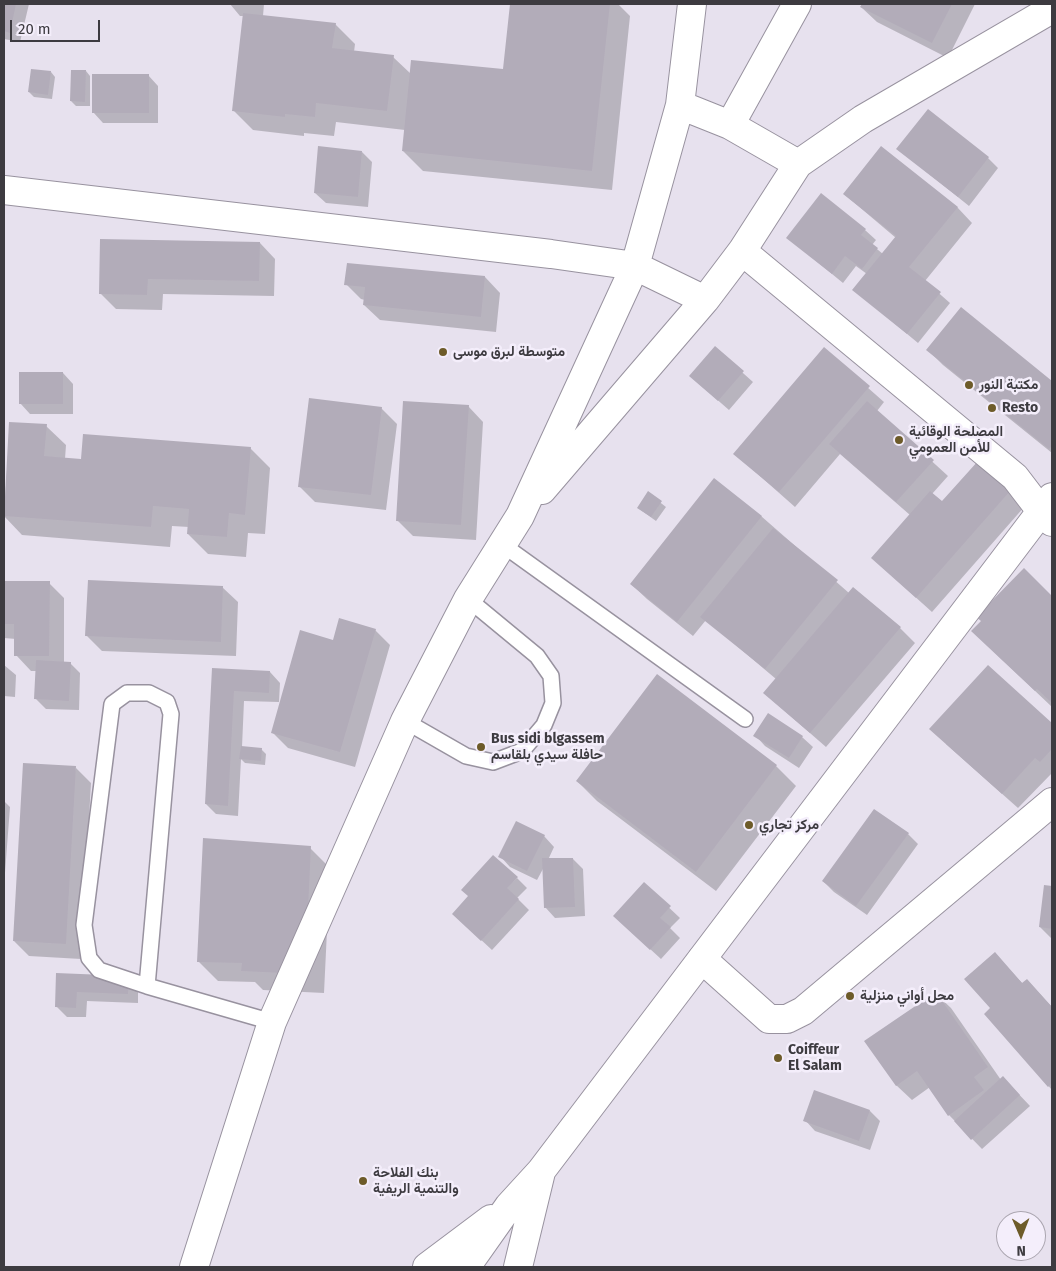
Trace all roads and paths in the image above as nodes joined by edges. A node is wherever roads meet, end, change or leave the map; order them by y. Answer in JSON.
{"nodes":[{"id":1,"x":692,"y":4,"type":"edge"},
{"id":2,"x":797,"y":4,"type":"edge"},
{"id":3,"x":1052,"y":9,"type":"edge"},
{"id":4,"x":680,"y":105,"type":"junction"},
{"id":5,"x":730,"y":125,"type":"junction"},
{"id":6,"x":798,"y":164,"type":"junction"},
{"id":7,"x":4,"y":190,"type":"edge"},
{"id":8,"x":742,"y":251,"type":"junction"},
{"id":9,"x":634,"y":266,"type":"junction"},
{"id":10,"x":704,"y":300,"type":"junction"},
{"id":11,"x":1048,"y":510,"type":"edge"},
{"id":12,"x":520,"y":516,"type":"junction"},
{"id":13,"x":504,"y":545,"type":"junction"},
{"id":14,"x":468,"y":600,"type":"junction"},
{"id":15,"x":745,"y":719,"type":"dead end"},
{"id":16,"x":405,"y":721,"type":"junction"},
{"id":17,"x":1052,"y":802,"type":"edge"},
{"id":18,"x":702,"y":959,"type":"junction"},
{"id":19,"x":146,"y":986,"type":"junction"},
{"id":20,"x":272,"y":1022,"type":"junction"},
{"id":21,"x":541,"y":1171,"type":"junction"},
{"id":22,"x":509,"y":1206,"type":"junction"},
{"id":23,"x":530,"y":1222,"type":"junction"},
{"id":24,"x":194,"y":1267,"type":"edge"},
{"id":25,"x":427,"y":1267,"type":"edge"},
{"id":26,"x":466,"y":1267,"type":"edge"},
{"id":27,"x":518,"y":1267,"type":"edge"},
{"id":28,"x":536,"y":1267,"type":"edge"}],
"edges":[{"from":1,"to":4,"type":"street"},
{"from":2,"to":5,"type":"street"},
{"from":3,"to":6,"type":"street"},
{"from":4,"to":5,"type":"street"},
{"from":4,"to":9,"type":"street"},
{"from":5,"to":6,"type":"street"},
{"from":6,"to":8,"type":"street"},
{"from":7,"to":9,"type":"street"},
{"from":8,"to":10,"type":"street"},
{"from":8,"to":11,"type":"street"},
{"from":9,"to":10,"type":"street"},
{"from":9,"to":12,"type":"street"},
{"from":10,"to":12,"type":"street"},
{"from":11,"to":18,"type":"street"},
{"from":12,"to":13,"type":"street"},
{"from":13,"to":14,"type":"street"},
{"from":13,"to":15,"type":"lane"},
{"from":14,"to":16,"type":"street"},
{"from":14,"to":16,"type":"lane"},
{"from":16,"to":20,"type":"street"},
{"from":17,"to":18,"type":"street"},
{"from":18,"to":21,"type":"street"},
{"from":19,"to":19,"type":"lane"},
{"from":19,"to":20,"type":"lane"},
{"from":20,"to":24,"type":"street"},
{"from":21,"to":22,"type":"street"},
{"from":21,"to":23,"type":"street"},
{"from":22,"to":25,"type":"street"},
{"from":22,"to":26,"type":"street"},
{"from":23,"to":27,"type":"street"},
{"from":23,"to":28,"type":"street"}]}
